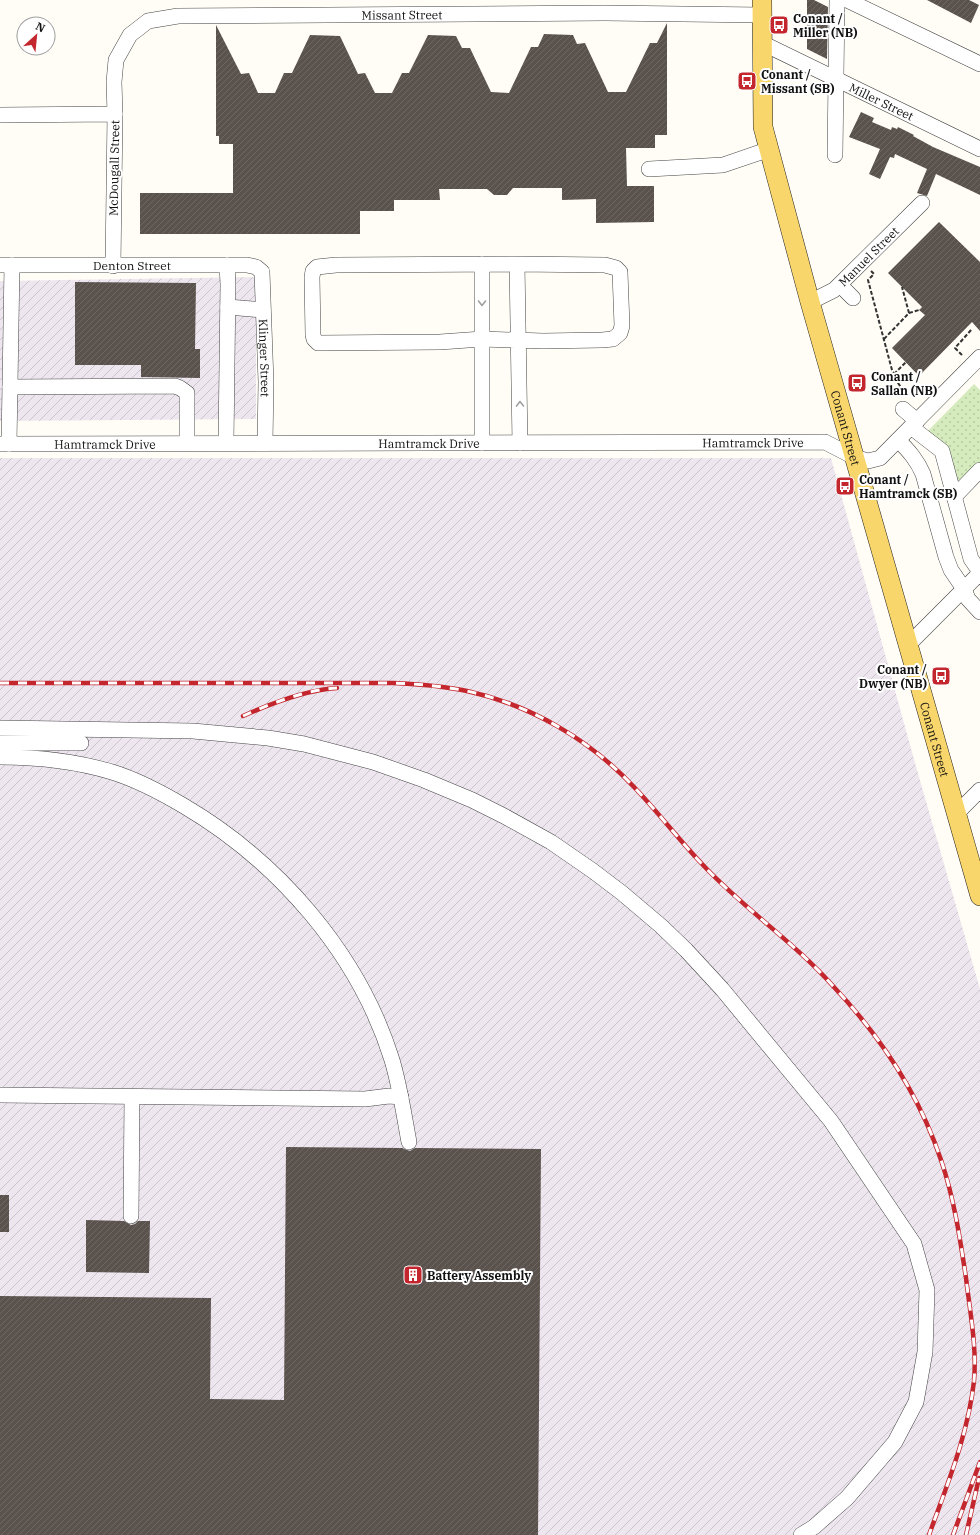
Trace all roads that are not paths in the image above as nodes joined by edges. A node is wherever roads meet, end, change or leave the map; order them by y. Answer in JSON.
{"nodes":[{"id":1,"x":837,"y":0,"type":"edge"},
{"id":2,"x":847,"y":0,"type":"edge"},
{"id":3,"x":605,"y":7,"type":"edge"},
{"id":4,"x":761,"y":8,"type":"edge"},
{"id":5,"x":762,"y":42,"type":"junction"},
{"id":6,"x":980,"y":64,"type":"edge"},
{"id":7,"x":836,"y":78,"type":"junction"},
{"id":8,"x":115,"y":114,"type":"junction"},
{"id":9,"x":0,"y":115,"type":"edge"},
{"id":10,"x":770,"y":149,"type":"junction"},
{"id":11,"x":980,"y":149,"type":"edge"},
{"id":12,"x":836,"y":155,"type":"dead end"},
{"id":13,"x":649,"y":169,"type":"dead end"},
{"id":14,"x":922,"y":203,"type":"dead end"},
{"id":15,"x":482,"y":264,"type":"junction"},
{"id":16,"x":517,"y":264,"type":"junction"},
{"id":17,"x":6,"y":265,"type":"edge"},
{"id":18,"x":227,"y":265,"type":"junction"},
{"id":19,"x":113,"y":266,"type":"junction"},
{"id":20,"x":262,"y":272,"type":"joint"},
{"id":21,"x":840,"y":285,"type":"junction"},
{"id":22,"x":6,"y":290,"type":"edge"},
{"id":23,"x":853,"y":298,"type":"dead end"},
{"id":24,"x":810,"y":302,"type":"junction"},
{"id":25,"x":228,"y":307,"type":"junction"},
{"id":26,"x":263,"y":310,"type":"junction"},
{"id":27,"x":482,"y":339,"type":"junction"},
{"id":28,"x":518,"y":340,"type":"junction"},
{"id":29,"x":973,"y":358,"type":"edge"},
{"id":30,"x":10,"y":387,"type":"junction"},
{"id":31,"x":908,"y":405,"type":"road end"},
{"id":32,"x":914,"y":424,"type":"junction"},
{"id":33,"x":898,"y":440,"type":"junction"},
{"id":34,"x":482,"y":442,"type":"junction"},
{"id":35,"x":520,"y":442,"type":"junction"},
{"id":36,"x":187,"y":443,"type":"junction"},
{"id":37,"x":226,"y":443,"type":"junction"},
{"id":38,"x":264,"y":443,"type":"junction"},
{"id":39,"x":5,"y":444,"type":"edge"},
{"id":40,"x":854,"y":457,"type":"junction"},
{"id":41,"x":980,"y":470,"type":"edge"},
{"id":42,"x":954,"y":497,"type":"junction"},
{"id":43,"x":980,"y":572,"type":"edge"},
{"id":44,"x":964,"y":589,"type":"junction"},
{"id":45,"x":980,"y":612,"type":"edge"},
{"id":46,"x":908,"y":645,"type":"junction"},
{"id":47,"x":0,"y":728,"type":"edge"},
{"id":48,"x":0,"y":743,"type":"edge"},
{"id":49,"x":81,"y":744,"type":"dead end"},
{"id":50,"x":0,"y":757,"type":"edge"},
{"id":51,"x":980,"y":790,"type":"edge"},
{"id":52,"x":956,"y":814,"type":"junction"},
{"id":53,"x":980,"y":896,"type":"edge"},
{"id":54,"x":0,"y":1096,"type":"edge"},
{"id":55,"x":132,"y":1097,"type":"junction"},
{"id":56,"x":401,"y":1097,"type":"junction"},
{"id":57,"x":409,"y":1142,"type":"dead end"},
{"id":58,"x":131,"y":1216,"type":"dead end"},
{"id":59,"x":801,"y":1535,"type":"edge"}],
"edges":[{"from":1,"to":7,"type":"street"},
{"from":2,"to":6,"type":"street"},
{"from":3,"to":4,"type":"street","name":"Missant Street"},
{"from":3,"to":8,"type":"street","name":"Missant Street"},
{"from":4,"to":5,"type":"main road","name":"Conant Street"},
{"from":5,"to":7,"type":"street","name":"Miller Street"},
{"from":5,"to":10,"type":"main road","name":"Conant Street"},
{"from":7,"to":11,"type":"street","name":"Miller Street"},
{"from":7,"to":12,"type":"street"},
{"from":8,"to":9,"type":"street","name":"McDougall Street"},
{"from":8,"to":19,"type":"street","name":"McDougall Street"},
{"from":10,"to":13,"type":"street"},
{"from":10,"to":24,"type":"main road","name":"Conant Street"},
{"from":14,"to":21,"type":"street","name":"Manuel Street"},
{"from":15,"to":16,"type":"street"},
{"from":15,"to":27,"type":"street","one_way":true},
{"from":15,"to":27,"type":"street"},
{"from":16,"to":28,"type":"street"},
{"from":16,"to":28,"type":"street"},
{"from":17,"to":19,"type":"street","name":"Denton Street"},
{"from":17,"to":22,"type":"street"},
{"from":18,"to":19,"type":"street","name":"Denton Street"},
{"from":18,"to":20,"type":"street","name":"Denton Street"},
{"from":18,"to":25,"type":"street"},
{"from":20,"to":26,"type":"street","name":"Klinger Street"},
{"from":21,"to":23,"type":"street"},
{"from":21,"to":24,"type":"street","name":"Manuel Street"},
{"from":22,"to":30,"type":"street"},
{"from":24,"to":40,"type":"main road","name":"Conant Street"},
{"from":25,"to":26,"type":"street"},
{"from":25,"to":37,"type":"street"},
{"from":26,"to":38,"type":"street","name":"Klinger Street"},
{"from":27,"to":28,"type":"street"},
{"from":27,"to":34,"type":"street"},
{"from":35,"to":28,"type":"street","one_way":true},
{"from":29,"to":32,"type":"street","name":"Hamtramck Drive"},
{"from":30,"to":36,"type":"street"},
{"from":30,"to":39,"type":"street"},
{"from":31,"to":32,"type":"street"},
{"from":32,"to":33,"type":"street","name":"Hamtramck Drive"},
{"from":32,"to":42,"type":"street"},
{"from":33,"to":40,"type":"street","name":"Hamtramck Drive"},
{"from":33,"to":44,"type":"street"},
{"from":34,"to":35,"type":"street","name":"Hamtramck Drive"},
{"from":34,"to":38,"type":"street","name":"Hamtramck Drive"},
{"from":35,"to":40,"type":"street","name":"Hamtramck Drive"},
{"from":36,"to":37,"type":"street","name":"Hamtramck Drive"},
{"from":36,"to":39,"type":"street","name":"Hamtramck Drive"},
{"from":37,"to":38,"type":"street","name":"Hamtramck Drive"},
{"from":40,"to":46,"type":"main road","name":"Conant Street"},
{"from":41,"to":42,"type":"street"},
{"from":42,"to":43,"type":"street"},
{"from":43,"to":44,"type":"street"},
{"from":44,"to":45,"type":"street"},
{"from":44,"to":46,"type":"street"},
{"from":46,"to":52,"type":"main road","name":"Conant Street"},
{"from":47,"to":59,"type":"street"},
{"from":48,"to":49,"type":"street"},
{"from":50,"to":56,"type":"street"},
{"from":51,"to":52,"type":"street"},
{"from":52,"to":53,"type":"main road","name":"Conant Street"},
{"from":54,"to":55,"type":"street"},
{"from":55,"to":56,"type":"street"},
{"from":55,"to":58,"type":"street"},
{"from":56,"to":57,"type":"street"}]}
